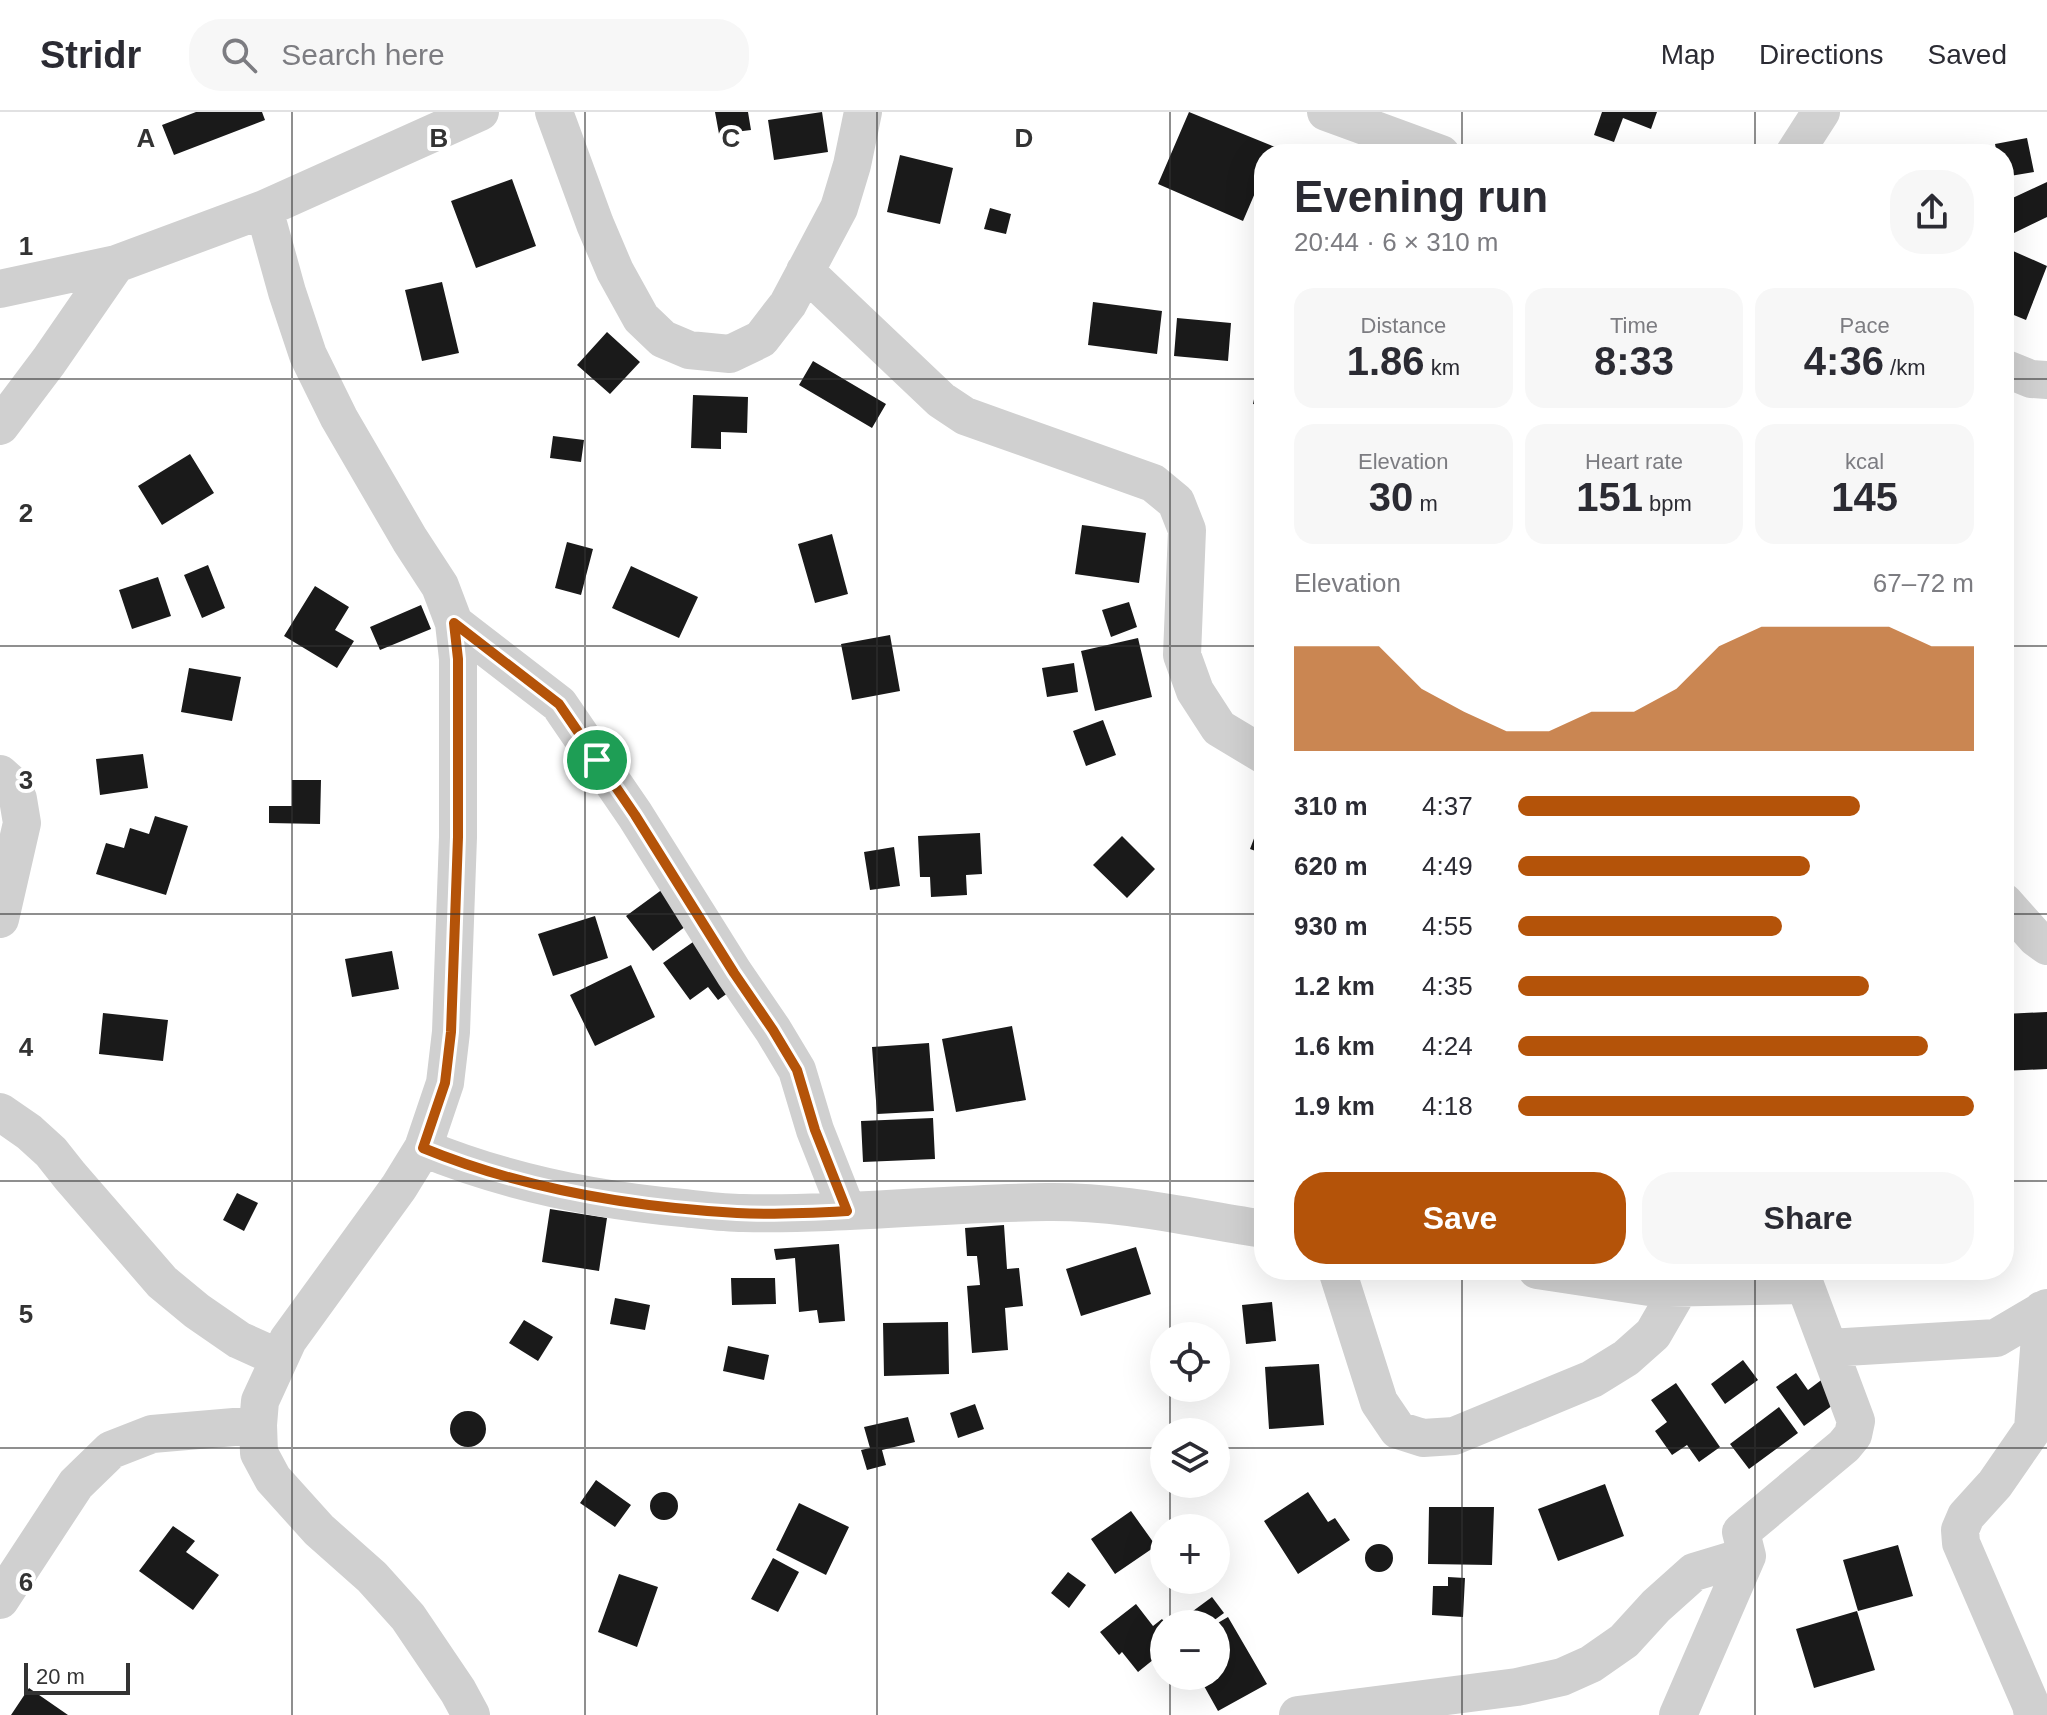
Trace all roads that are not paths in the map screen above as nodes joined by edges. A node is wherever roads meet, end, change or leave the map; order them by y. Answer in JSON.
{"nodes":[{"id":1,"x":480,"y":112,"type":"edge"},
{"id":2,"x":554,"y":112,"type":"edge"},
{"id":3,"x":863,"y":112,"type":"edge"},
{"id":4,"x":1326,"y":112,"type":"edge"},
{"id":5,"x":1821,"y":112,"type":"edge"},
{"id":6,"x":1414,"y":144,"type":"edge"},
{"id":7,"x":1800,"y":144,"type":"edge"},
{"id":8,"x":264,"y":209,"type":"junction"},
{"id":9,"x":116,"y":264,"type":"junction"},
{"id":10,"x":805,"y":271,"type":"junction"},
{"id":11,"x":0,"y":289,"type":"edge"},
{"id":12,"x":2014,"y":372,"type":"edge"},
{"id":13,"x":2047,"y":380,"type":"edge"},
{"id":14,"x":2,"y":419,"type":"edge"},
{"id":15,"x":454,"y":623,"type":"junction"},
{"id":16,"x":1254,"y":749,"type":"edge"},
{"id":17,"x":0,"y":774,"type":"edge"},
{"id":18,"x":2014,"y":913,"type":"edge"},
{"id":19,"x":0,"y":919,"type":"edge"},
{"id":20,"x":2047,"y":946,"type":"edge"},
{"id":21,"x":0,"y":1112,"type":"edge"},
{"id":22,"x":423,"y":1148,"type":"junction"},
{"id":23,"x":847,"y":1211,"type":"junction"},
{"id":24,"x":1254,"y":1227,"type":"edge"},
{"id":25,"x":1340,"y":1280,"type":"edge"},
{"id":26,"x":1603,"y":1280,"type":"edge"},
{"id":27,"x":1772,"y":1280,"type":"edge"},
{"id":28,"x":1804,"y":1280,"type":"edge"},
{"id":29,"x":1679,"y":1289,"type":"junction"},
{"id":30,"x":2045,"y":1309,"type":"edge"},
{"id":31,"x":1829,"y":1348,"type":"junction"},
{"id":32,"x":279,"y":1358,"type":"junction"},
{"id":33,"x":258,"y":1425,"type":"junction"},
{"id":34,"x":1747,"y":1556,"type":"junction"},
{"id":35,"x":0,"y":1600,"type":"edge"},
{"id":36,"x":1310,"y":1714,"type":"edge"},
{"id":37,"x":471,"y":1715,"type":"edge"},
{"id":38,"x":1678,"y":1715,"type":"edge"},
{"id":39,"x":2033,"y":1715,"type":"edge"}],
"edges":[{"from":1,"to":8,"type":"street"},
{"from":2,"to":10,"type":"street"},
{"from":3,"to":10,"type":"street"},
{"from":4,"to":6,"type":"street"},
{"from":5,"to":7,"type":"street"},
{"from":8,"to":9,"type":"street"},
{"from":8,"to":15,"type":"street"},
{"from":9,"to":11,"type":"street"},
{"from":9,"to":14,"type":"street"},
{"from":10,"to":16,"type":"street"},
{"from":12,"to":13,"type":"street"},
{"from":15,"to":22,"type":"street"},
{"from":15,"to":23,"type":"street"},
{"from":17,"to":19,"type":"street"},
{"from":18,"to":20,"type":"street"},
{"from":21,"to":32,"type":"street"},
{"from":22,"to":23,"type":"street"},
{"from":22,"to":32,"type":"street"},
{"from":23,"to":24,"type":"street"},
{"from":25,"to":29,"type":"street"},
{"from":26,"to":29,"type":"street"},
{"from":27,"to":29,"type":"street"},
{"from":28,"to":31,"type":"street"},
{"from":30,"to":31,"type":"street"},
{"from":30,"to":39,"type":"street"},
{"from":31,"to":34,"type":"street"},
{"from":32,"to":33,"type":"street"},
{"from":33,"to":35,"type":"street"},
{"from":33,"to":37,"type":"street"},
{"from":34,"to":36,"type":"street"},
{"from":34,"to":38,"type":"street"}]}
